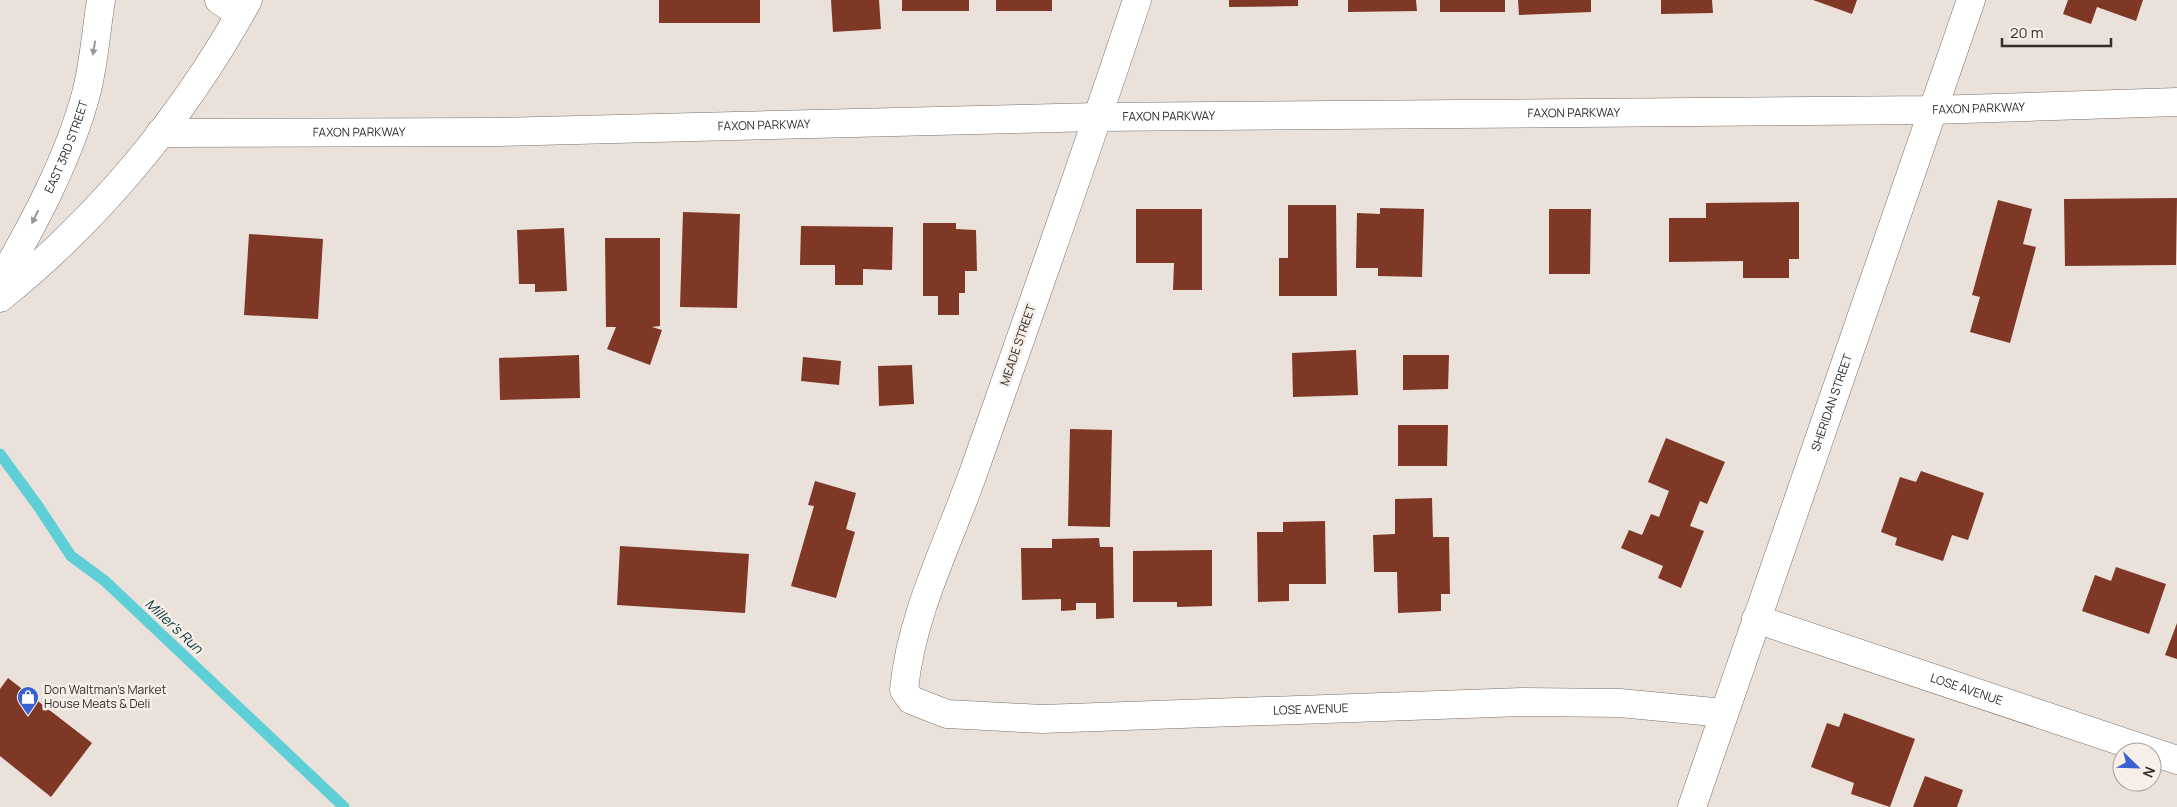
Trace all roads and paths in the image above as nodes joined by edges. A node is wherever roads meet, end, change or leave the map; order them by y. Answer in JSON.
{"nodes":[{"id":1,"x":102,"y":0,"type":"edge"},
{"id":2,"x":1137,"y":0,"type":"edge"},
{"id":3,"x":1971,"y":0,"type":"edge"},
{"id":4,"x":236,"y":5,"type":"edge"},
{"id":5,"x":2177,"y":102,"type":"edge"},
{"id":6,"x":1933,"y":110,"type":"junction"},
{"id":7,"x":1098,"y":117,"type":"junction"},
{"id":8,"x":160,"y":133,"type":"junction"},
{"id":9,"x":0,"y":282,"type":"edge"},
{"id":10,"x":0,"y":298,"type":"edge"},
{"id":11,"x":1756,"y":619,"type":"junction"},
{"id":12,"x":904,"y":690,"type":"joint"},
{"id":13,"x":1724,"y":713,"type":"junction"},
{"id":14,"x":2177,"y":760,"type":"edge"},
{"id":15,"x":1692,"y":807,"type":"edge"}],
"edges":[{"from":1,"to":9,"type":"street","name":"EAST 3RD STREET","one_way":true},
{"from":2,"to":7,"type":"street","name":"MEADE STREET"},
{"from":3,"to":6,"type":"street","name":"SHERIDAN STREET"},
{"from":4,"to":8,"type":"street"},
{"from":5,"to":6,"type":"street","name":"FAXON PARKWAY"},
{"from":6,"to":7,"type":"street","name":"FAXON PARKWAY"},
{"from":6,"to":11,"type":"street","name":"SHERIDAN STREET"},
{"from":7,"to":8,"type":"street","name":"FAXON PARKWAY"},
{"from":7,"to":12,"type":"street","name":"MEADE STREET"},
{"from":8,"to":10,"type":"street"},
{"from":11,"to":13,"type":"street","name":"SHERIDAN STREET"},
{"from":11,"to":14,"type":"street","name":"LOSE AVENUE"},
{"from":12,"to":13,"type":"street","name":"LOSE AVENUE"},
{"from":13,"to":15,"type":"street","name":"SHERIDAN STREET"}]}
